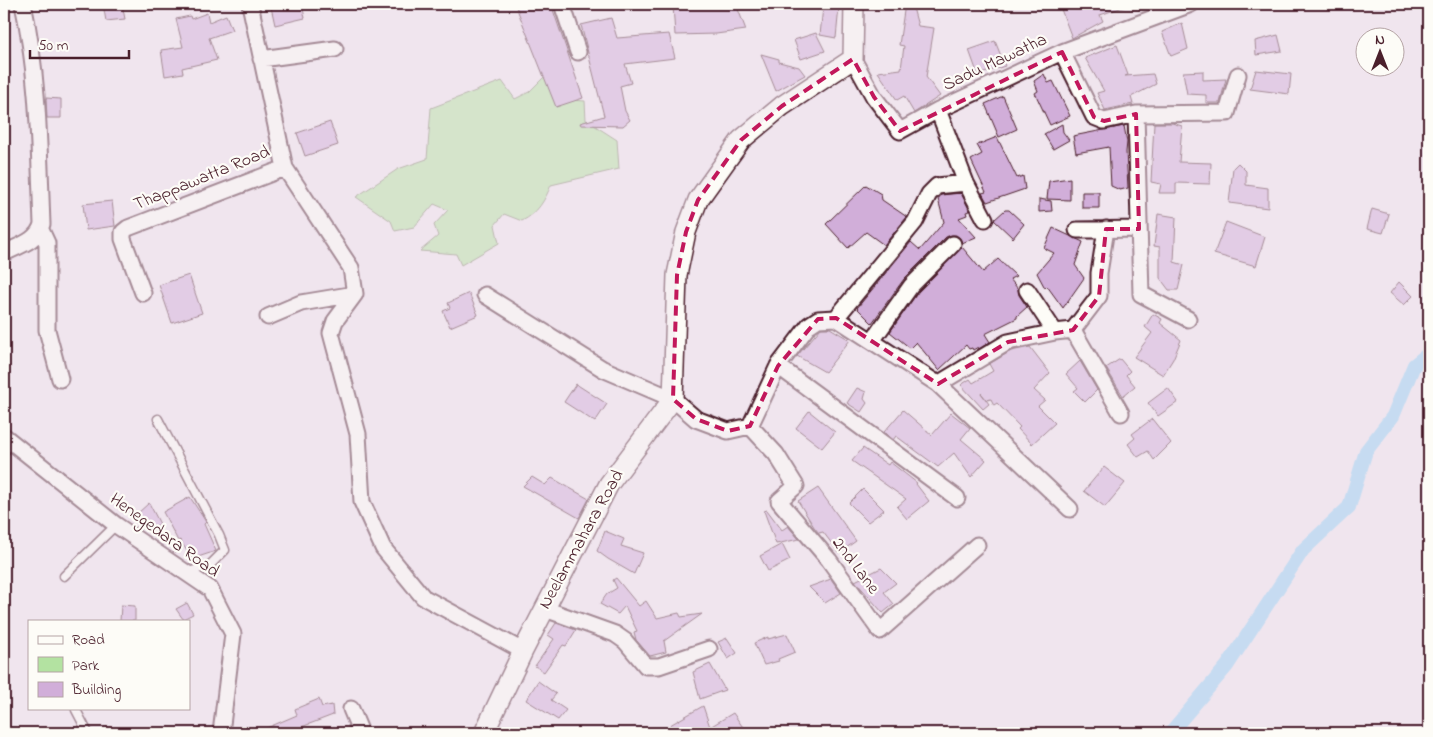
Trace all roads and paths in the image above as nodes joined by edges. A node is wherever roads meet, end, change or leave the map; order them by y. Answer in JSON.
{"nodes":[{"id":1,"x":22,"y":4,"type":"edge"},
{"id":2,"x":250,"y":4,"type":"edge"},
{"id":3,"x":564,"y":4,"type":"edge"},
{"id":4,"x":854,"y":4,"type":"edge"},
{"id":5,"x":1191,"y":4,"type":"edge"},
{"id":6,"x":334,"y":49,"type":"dead end"},
{"id":7,"x":578,"y":52,"type":"dead end"},
{"id":8,"x":1062,"y":52,"type":"junction"},
{"id":9,"x":261,"y":59,"type":"junction"},
{"id":10,"x":852,"y":59,"type":"junction"},
{"id":11,"x":1238,"y":75,"type":"dead end"},
{"id":12,"x":938,"y":110,"type":"junction"},
{"id":13,"x":1136,"y":114,"type":"junction"},
{"id":14,"x":285,"y":168,"type":"junction"},
{"id":15,"x":966,"y":183,"type":"junction"},
{"id":16,"x":985,"y":219,"type":"dead end"},
{"id":17,"x":1106,"y":229,"type":"junction"},
{"id":18,"x":1139,"y":229,"type":"junction"},
{"id":19,"x":41,"y":230,"type":"junction"},
{"id":20,"x":1077,"y":230,"type":"dead end"},
{"id":21,"x":953,"y":244,"type":"dead end"},
{"id":22,"x":4,"y":253,"type":"edge"},
{"id":23,"x":1027,"y":290,"type":"dead end"},
{"id":24,"x":143,"y":293,"type":"dead end"},
{"id":25,"x":355,"y":294,"type":"junction"},
{"id":26,"x":485,"y":295,"type":"dead end"},
{"id":27,"x":268,"y":317,"type":"dead end"},
{"id":28,"x":836,"y":318,"type":"junction"},
{"id":29,"x":1188,"y":319,"type":"dead end"},
{"id":30,"x":1073,"y":330,"type":"junction"},
{"id":31,"x":1055,"y":332,"type":"junction"},
{"id":32,"x":872,"y":341,"type":"junction"},
{"id":33,"x":778,"y":366,"type":"junction"},
{"id":34,"x":60,"y":379,"type":"dead end"},
{"id":35,"x":938,"y":384,"type":"junction"},
{"id":36,"x":673,"y":399,"type":"junction"},
{"id":37,"x":1121,"y":413,"type":"dead end"},
{"id":38,"x":158,"y":419,"type":"dead end"},
{"id":39,"x":750,"y":426,"type":"junction"},
{"id":40,"x":6,"y":443,"type":"edge"},
{"id":41,"x":957,"y":498,"type":"dead end"},
{"id":42,"x":1070,"y":509,"type":"dead end"},
{"id":43,"x":116,"y":525,"type":"junction"},
{"id":44,"x":977,"y":545,"type":"dead end"},
{"id":45,"x":186,"y":573,"type":"junction"},
{"id":46,"x":64,"y":576,"type":"dead end"},
{"id":47,"x":545,"y":609,"type":"junction"},
{"id":48,"x":709,"y":649,"type":"dead end"},
{"id":49,"x":523,"y":651,"type":"junction"},
{"id":50,"x":351,"y":709,"type":"dead end"},
{"id":51,"x":76,"y":710,"type":"dead end"},
{"id":52,"x":88,"y":733,"type":"edge"},
{"id":53,"x":221,"y":733,"type":"edge"},
{"id":54,"x":361,"y":733,"type":"edge"},
{"id":55,"x":484,"y":733,"type":"edge"}],
"edges":[{"from":1,"to":19,"type":"street"},
{"from":2,"to":9,"type":"street","name":"Thappawatta Road"},
{"from":3,"to":7,"type":"street"},
{"from":4,"to":10,"type":"street"},
{"from":5,"to":8,"type":"street","name":"Sadu Mawatha"},
{"from":6,"to":9,"type":"street"},
{"from":8,"to":12,"type":"street","name":"Sadu Mawatha"},
{"from":8,"to":13,"type":"street"},
{"from":9,"to":14,"type":"street","name":"Thappawatta Road"},
{"from":10,"to":12,"type":"street","name":"Sadu Mawatha"},
{"from":10,"to":36,"type":"street"},
{"from":11,"to":13,"type":"street"},
{"from":12,"to":15,"type":"street"},
{"from":13,"to":18,"type":"street"},
{"from":14,"to":24,"type":"street","name":"Thappawatta Road"},
{"from":14,"to":25,"type":"street"},
{"from":15,"to":16,"type":"street"},
{"from":15,"to":28,"type":"street"},
{"from":17,"to":18,"type":"street"},
{"from":17,"to":20,"type":"street"},
{"from":17,"to":30,"type":"street"},
{"from":18,"to":29,"type":"street"},
{"from":19,"to":22,"type":"street"},
{"from":19,"to":34,"type":"street"},
{"from":21,"to":32,"type":"street"},
{"from":23,"to":31,"type":"street"},
{"from":25,"to":27,"type":"street"},
{"from":25,"to":49,"type":"street"},
{"from":26,"to":36,"type":"street"},
{"from":28,"to":32,"type":"street"},
{"from":28,"to":33,"type":"street"},
{"from":30,"to":31,"type":"street"},
{"from":30,"to":37,"type":"street"},
{"from":31,"to":35,"type":"street"},
{"from":32,"to":35,"type":"street"},
{"from":33,"to":39,"type":"street"},
{"from":33,"to":41,"type":"street"},
{"from":35,"to":42,"type":"street"},
{"from":36,"to":39,"type":"street"},
{"from":36,"to":47,"type":"street","name":"Neelammahara Road"},
{"from":38,"to":45,"type":"lane"},
{"from":39,"to":44,"type":"street","name":"2nd Lane"},
{"from":40,"to":43,"type":"street","name":"Henegedara Road"},
{"from":43,"to":45,"type":"street","name":"Henegedara Road"},
{"from":43,"to":46,"type":"lane"},
{"from":45,"to":53,"type":"street","name":"Henegedara Road"},
{"from":47,"to":48,"type":"street"},
{"from":47,"to":49,"type":"street","name":"Neelammahara Road"},
{"from":49,"to":55,"type":"street","name":"Neelammahara Road"},
{"from":50,"to":54,"type":"street"},
{"from":51,"to":52,"type":"lane"}]}
